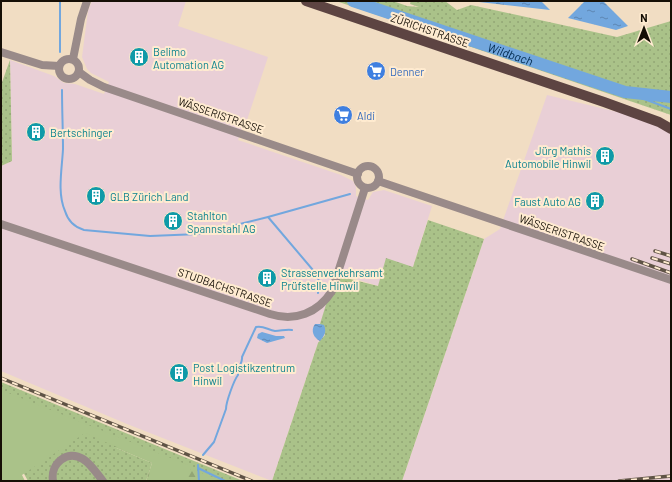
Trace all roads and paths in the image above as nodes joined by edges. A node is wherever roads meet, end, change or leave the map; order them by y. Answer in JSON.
{"nodes":[{"id":1,"x":87,"y":1,"type":"edge"},
{"id":2,"x":306,"y":1,"type":"edge"},
{"id":3,"x":1,"y":52,"type":"edge"},
{"id":4,"x":72,"y":59,"type":"junction"},
{"id":5,"x":59,"y":66,"type":"junction"},
{"id":6,"x":79,"y":72,"type":"junction"},
{"id":7,"x":659,"y":122,"type":"junction"},
{"id":8,"x":671,"y":124,"type":"edge"},
{"id":9,"x":671,"y":129,"type":"edge"},
{"id":10,"x":358,"y":174,"type":"junction"},
{"id":11,"x":378,"y":181,"type":"junction"},
{"id":12,"x":365,"y":188,"type":"junction"},
{"id":13,"x":1,"y":224,"type":"edge"},
{"id":14,"x":671,"y":280,"type":"edge"},
{"id":15,"x":53,"y":481,"type":"edge"},
{"id":16,"x":103,"y":481,"type":"edge"}],
"edges":[{"from":1,"to":4,"type":"street"},
{"from":2,"to":7,"type":"main road","name":"ZÜRICHSTRASSE"},
{"from":3,"to":5,"type":"street"},
{"from":4,"to":5,"type":"street"},
{"from":4,"to":6,"type":"street"},
{"from":5,"to":6,"type":"street"},
{"from":6,"to":10,"type":"street","name":"WÄSSERISTRASSE"},
{"from":7,"to":8,"type":"main road","name":"ZÜRICHSTRASSE"},
{"from":7,"to":9,"type":"main road","name":"ZÜRICHSTRASSE"},
{"from":10,"to":11,"type":"street"},
{"from":10,"to":12,"type":"street"},
{"from":11,"to":12,"type":"street"},
{"from":11,"to":14,"type":"street","name":"WÄSSERISTRASSE"},
{"from":12,"to":13,"type":"street","name":"STUDBACHSTRASSE"},
{"from":15,"to":16,"type":"street"}]}
